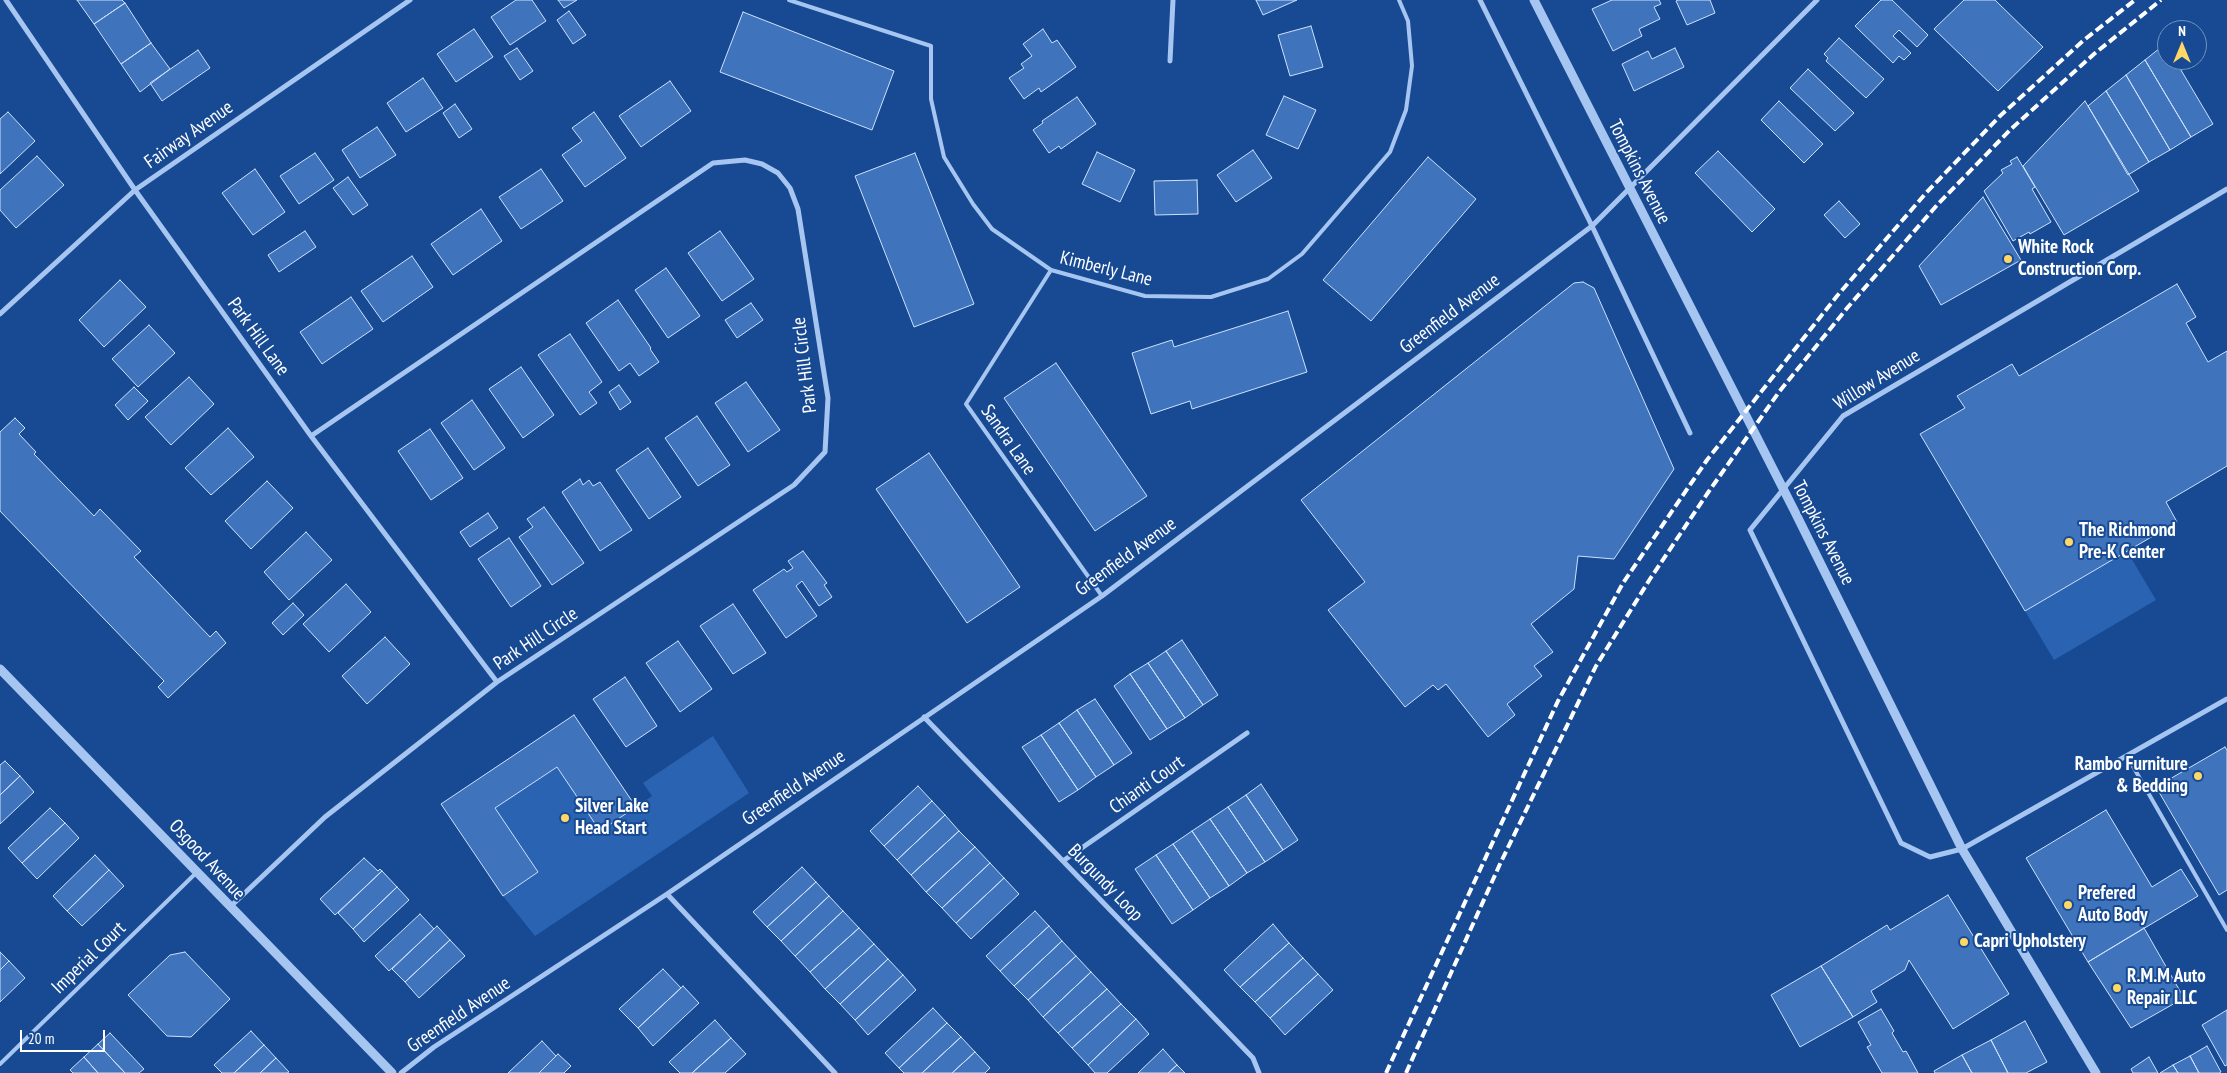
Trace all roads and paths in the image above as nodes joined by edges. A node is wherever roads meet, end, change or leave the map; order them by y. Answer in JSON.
{"nodes":[{"id":1,"x":6,"y":0,"type":"edge"},
{"id":2,"x":410,"y":0,"type":"edge"},
{"id":3,"x":789,"y":0,"type":"edge"},
{"id":4,"x":1173,"y":0,"type":"edge"},
{"id":5,"x":1399,"y":0,"type":"edge"},
{"id":6,"x":1480,"y":0,"type":"edge"},
{"id":7,"x":1534,"y":0,"type":"edge"},
{"id":8,"x":1817,"y":0,"type":"edge"},
{"id":9,"x":1170,"y":61,"type":"dead end"},
{"id":10,"x":2227,"y":188,"type":"edge"},
{"id":11,"x":135,"y":190,"type":"junction"},
{"id":12,"x":1592,"y":226,"type":"junction"},
{"id":13,"x":1051,"y":270,"type":"junction"},
{"id":14,"x":0,"y":314,"type":"edge"},
{"id":15,"x":1690,"y":433,"type":"dead end"},
{"id":16,"x":311,"y":436,"type":"junction"},
{"id":17,"x":1102,"y":596,"type":"junction"},
{"id":18,"x":0,"y":670,"type":"edge"},
{"id":19,"x":497,"y":682,"type":"junction"},
{"id":20,"x":2227,"y":699,"type":"edge"},
{"id":21,"x":924,"y":717,"type":"junction"},
{"id":22,"x":1247,"y":733,"type":"dead end"},
{"id":23,"x":2127,"y":756,"type":"junction"},
{"id":24,"x":1962,"y":848,"type":"junction"},
{"id":25,"x":1063,"y":861,"type":"junction"},
{"id":26,"x":196,"y":873,"type":"junction"},
{"id":27,"x":667,"y":894,"type":"junction"},
{"id":28,"x":229,"y":907,"type":"junction"},
{"id":29,"x":2227,"y":930,"type":"edge"},
{"id":30,"x":0,"y":1064,"type":"edge"},
{"id":31,"x":392,"y":1073,"type":"edge"},
{"id":32,"x":401,"y":1073,"type":"edge"},
{"id":33,"x":835,"y":1073,"type":"edge"},
{"id":34,"x":1259,"y":1073,"type":"edge"},
{"id":35,"x":2096,"y":1073,"type":"edge"}],
"edges":[{"from":1,"to":11,"type":"street","name":"Park Hill Lane"},
{"from":2,"to":11,"type":"street","name":"Fairway Avenue"},
{"from":3,"to":13,"type":"lane","name":"Kimberly Lane"},
{"from":4,"to":9,"type":"street"},
{"from":5,"to":13,"type":"lane","name":"Kimberly Lane"},
{"from":6,"to":12,"type":"street"},
{"from":7,"to":24,"type":"street","name":"Tompkins Avenue"},
{"from":8,"to":12,"type":"street","name":"Greenfield Avenue"},
{"from":10,"to":24,"type":"street","name":"Willow Avenue"},
{"from":11,"to":14,"type":"street","name":"Fairway Avenue"},
{"from":11,"to":16,"type":"street","name":"Park Hill Lane"},
{"from":12,"to":15,"type":"street"},
{"from":12,"to":17,"type":"street","name":"Greenfield Avenue"},
{"from":13,"to":17,"type":"lane","name":"Sandra Lane"},
{"from":16,"to":19,"type":"street","name":"Park Hill Lane"},
{"from":16,"to":19,"type":"street","name":"Park Hill Circle"},
{"from":17,"to":21,"type":"street","name":"Greenfield Avenue"},
{"from":18,"to":26,"type":"street","name":"Osgood Avenue"},
{"from":19,"to":28,"type":"street","name":"Park Hill Circle"},
{"from":20,"to":23,"type":"street","name":"Willow Avenue"},
{"from":21,"to":25,"type":"street","name":"Burgundy Loop"},
{"from":21,"to":27,"type":"street","name":"Greenfield Avenue"},
{"from":22,"to":25,"type":"street","name":"Chianti Court"},
{"from":23,"to":24,"type":"street","name":"Willow Avenue"},
{"from":23,"to":29,"type":"lane"},
{"from":24,"to":35,"type":"street","name":"Tompkins Avenue"},
{"from":25,"to":34,"type":"street","name":"Burgundy Loop"},
{"from":26,"to":28,"type":"street","name":"Osgood Avenue"},
{"from":26,"to":30,"type":"lane","name":"Imperial Court"},
{"from":27,"to":32,"type":"street","name":"Greenfield Avenue"},
{"from":27,"to":33,"type":"street"},
{"from":28,"to":31,"type":"street","name":"Osgood Avenue"}]}
